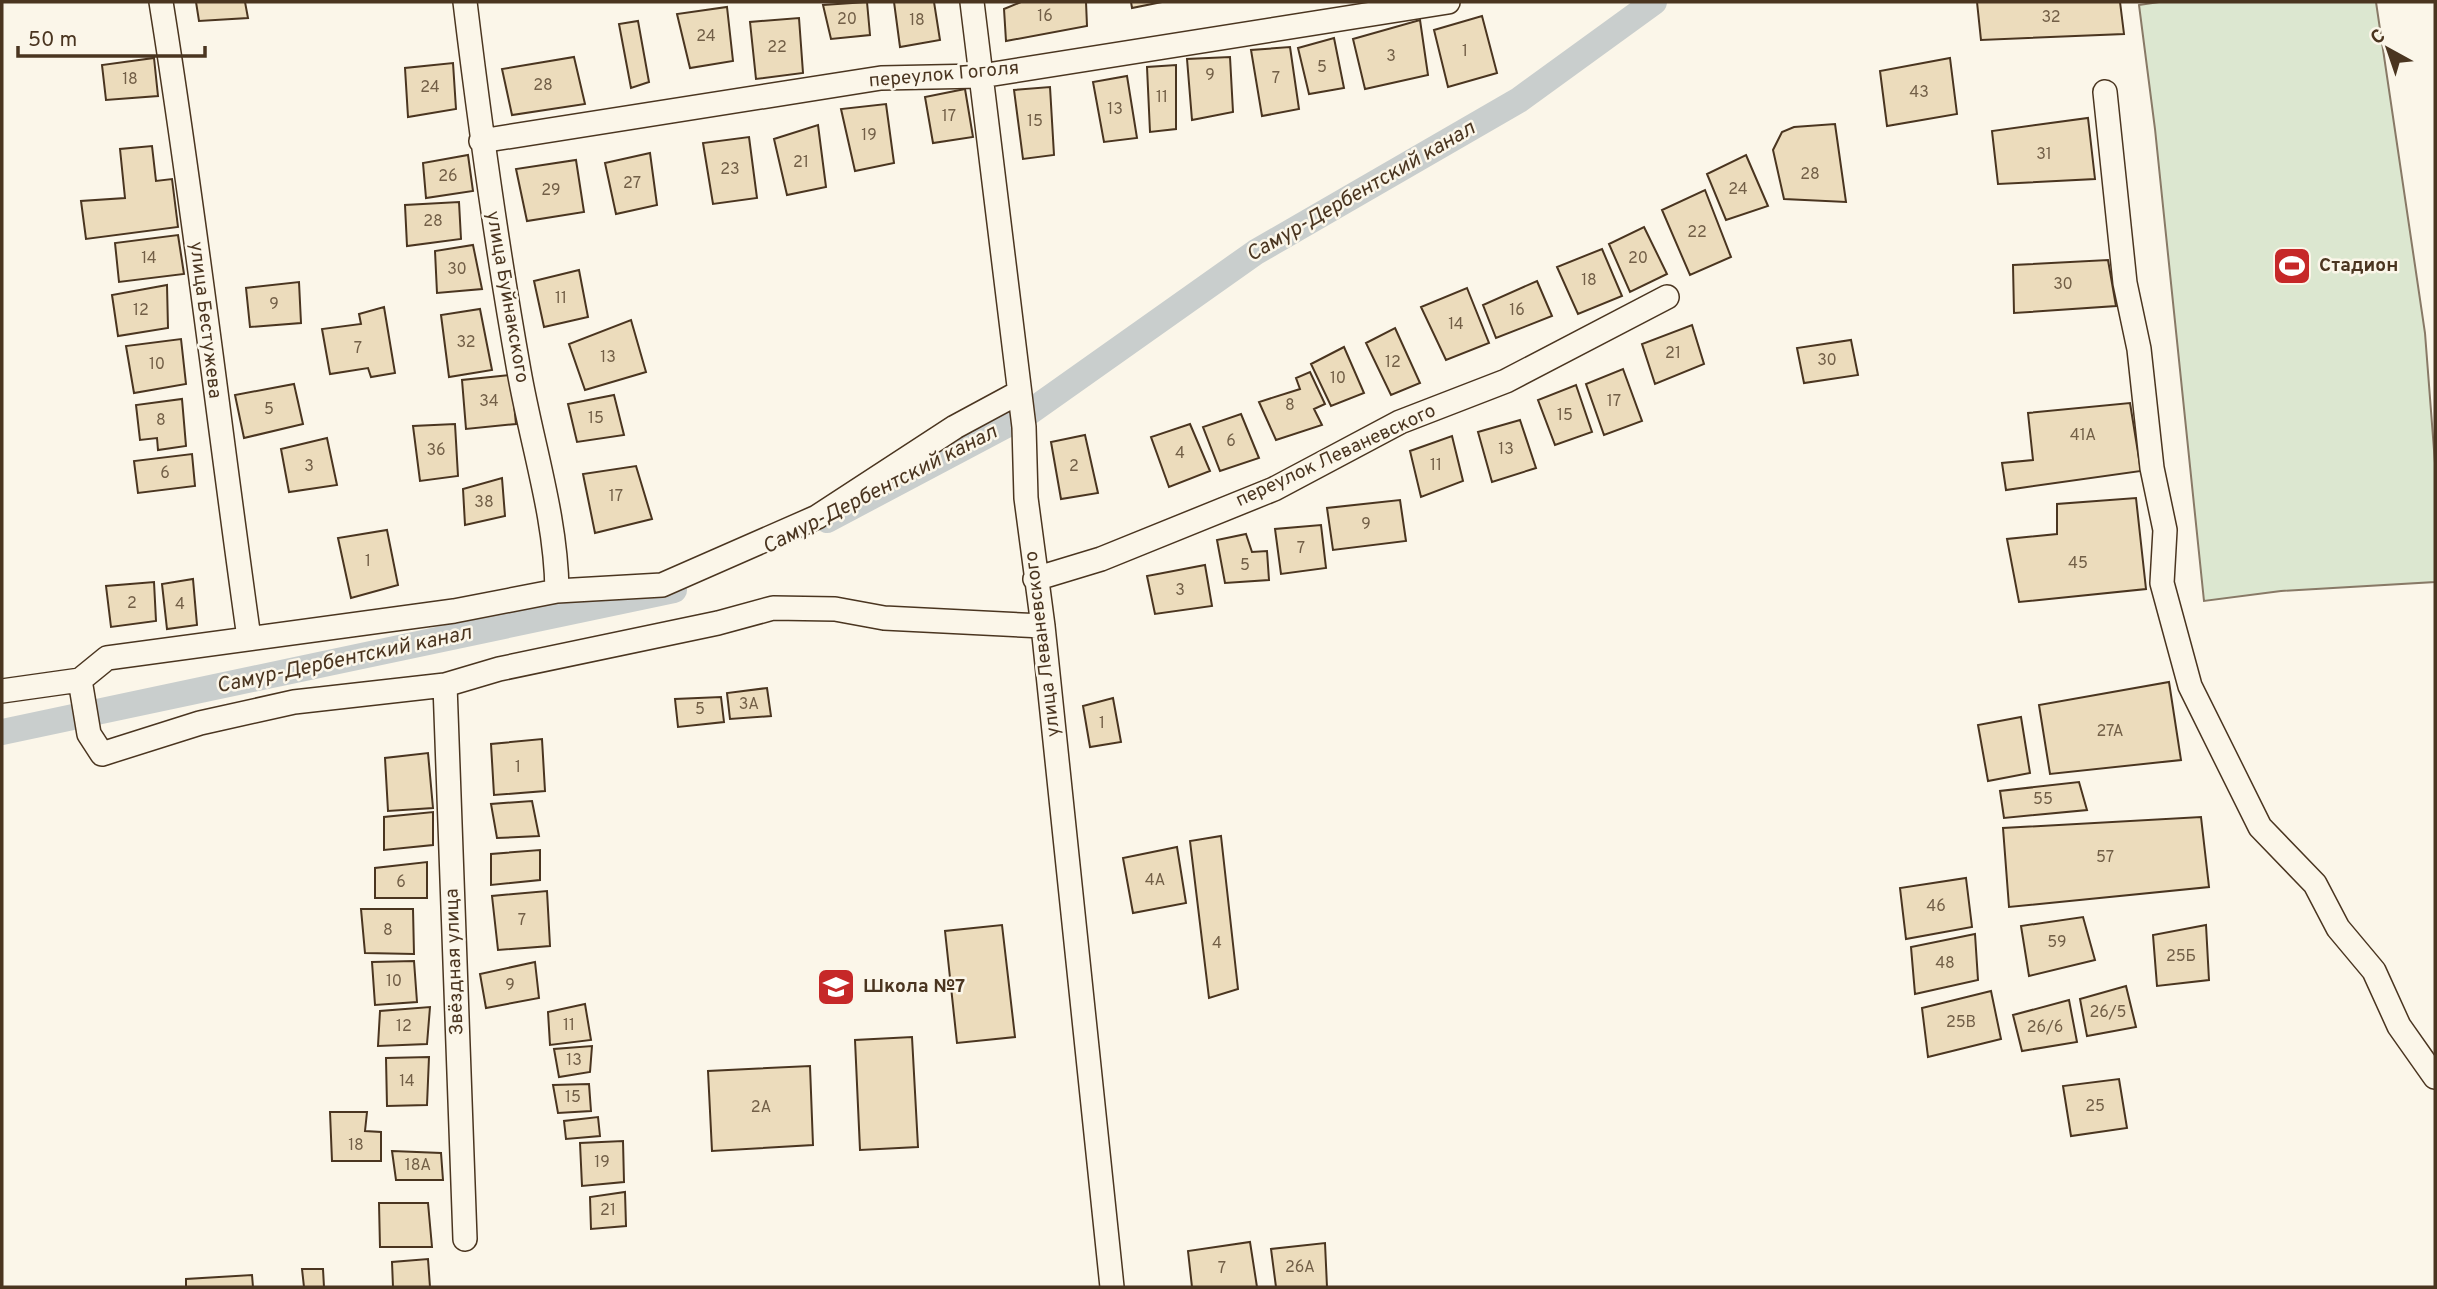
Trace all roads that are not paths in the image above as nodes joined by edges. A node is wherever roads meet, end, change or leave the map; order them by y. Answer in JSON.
{"nodes":[{"id":1,"x":161,"y":2,"type":"edge"},
{"id":2,"x":465,"y":2,"type":"edge"},
{"id":3,"x":972,"y":2,"type":"edge"},
{"id":4,"x":1448,"y":2,"type":"edge"},
{"id":5,"x":981,"y":76,"type":"junction"},
{"id":6,"x":2105,"y":92,"type":"dead end"},
{"id":7,"x":481,"y":141,"type":"junction"},
{"id":8,"x":1667,"y":297,"type":"dead end"},
{"id":9,"x":1021,"y":409,"type":"junction"},
{"id":10,"x":1035,"y":579,"type":"junction"},
{"id":11,"x":557,"y":591,"type":"junction"},
{"id":12,"x":1043,"y":625,"type":"junction"},
{"id":13,"x":249,"y":638,"type":"junction"},
{"id":14,"x":445,"y":685,"type":"junction"},
{"id":15,"x":82,"y":687,"type":"junction"},
{"id":16,"x":2,"y":691,"type":"edge"},
{"id":17,"x":2435,"y":1077,"type":"edge"},
{"id":18,"x":465,"y":1239,"type":"dead end"},
{"id":19,"x":1112,"y":1287,"type":"edge"}],
"edges":[{"from":1,"to":13,"type":"street","name":"улица Бестужева"},
{"from":2,"to":7,"type":"street","name":"улица Буйнакского"},
{"from":3,"to":5,"type":"street","name":"улица Леваневского"},
{"from":4,"to":5,"type":"street","name":"переулок Гоголя"},
{"from":5,"to":7,"type":"street","name":"переулок Гоголя"},
{"from":5,"to":9,"type":"street","name":"улица Леваневского"},
{"from":6,"to":17,"type":"street"},
{"from":7,"to":11,"type":"street","name":"улица Буйнакского"},
{"from":8,"to":10,"type":"street","name":"переулок Леваневского"},
{"from":9,"to":10,"type":"street","name":"улица Леваневского"},
{"from":9,"to":11,"type":"street"},
{"from":10,"to":12,"type":"street","name":"улица Леваневского"},
{"from":11,"to":13,"type":"street"},
{"from":12,"to":14,"type":"street"},
{"from":12,"to":19,"type":"street","name":"улица Леваневского"},
{"from":13,"to":15,"type":"street"},
{"from":14,"to":15,"type":"street"},
{"from":14,"to":18,"type":"street","name":"Звёздная улица"},
{"from":15,"to":16,"type":"street"}]}
